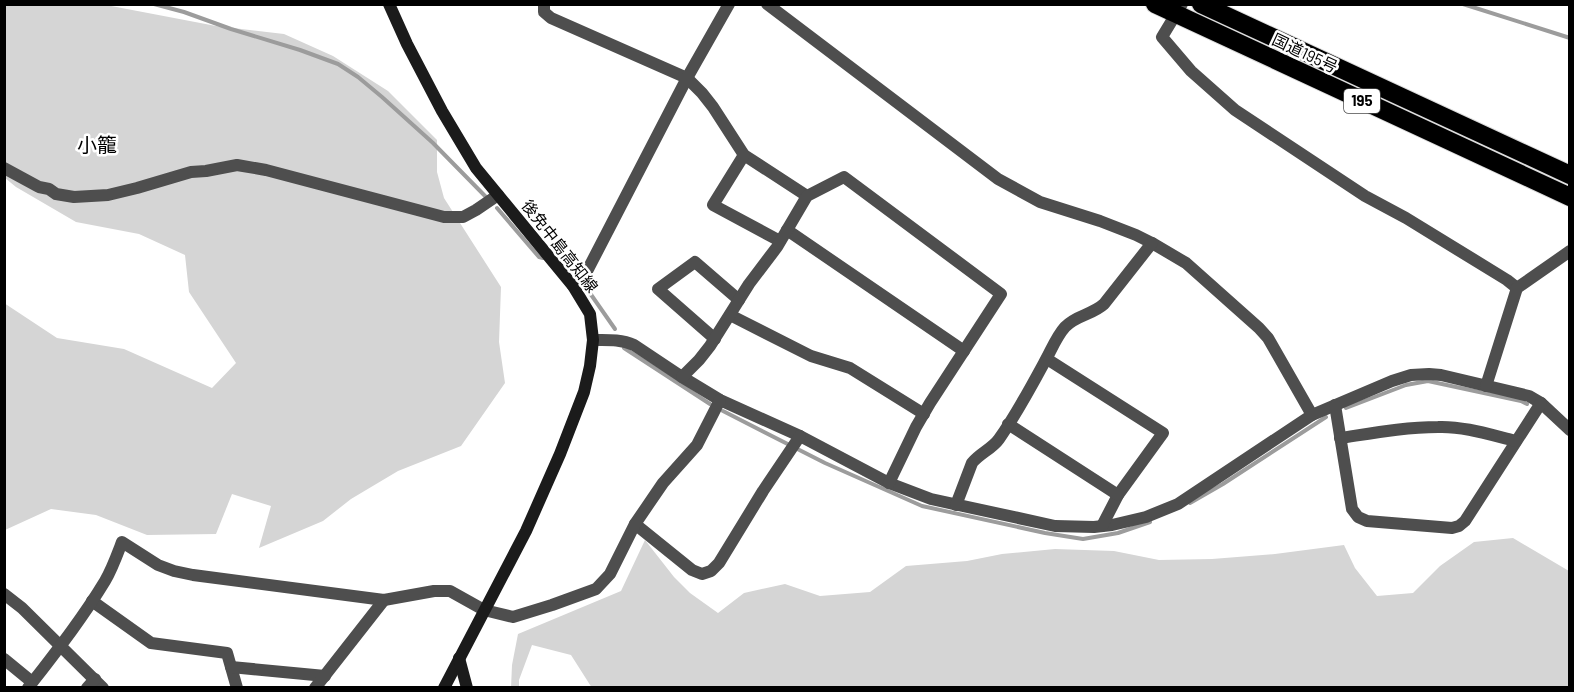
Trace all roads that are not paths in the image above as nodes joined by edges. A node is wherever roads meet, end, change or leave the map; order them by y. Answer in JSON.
{"nodes":[{"id":1,"x":389,"y":4,"type":"edge"},
{"id":2,"x":544,"y":4,"type":"edge"},
{"id":3,"x":729,"y":4,"type":"edge"},
{"id":4,"x":767,"y":4,"type":"edge"},
{"id":5,"x":1155,"y":4,"type":"edge"},
{"id":6,"x":1201,"y":4,"type":"edge"},
{"id":7,"x":1180,"y":10,"type":"edge"},
{"id":8,"x":687,"y":78,"type":"junction"},
{"id":9,"x":744,"y":156,"type":"junction"},
{"id":10,"x":4,"y":168,"type":"edge"},
{"id":11,"x":1569,"y":176,"type":"edge"},
{"id":12,"x":498,"y":195,"type":"junction"},
{"id":13,"x":807,"y":196,"type":"junction"},
{"id":14,"x":1569,"y":197,"type":"edge"},
{"id":15,"x":784,"y":235,"type":"junction"},
{"id":16,"x":1152,"y":243,"type":"junction"},
{"id":17,"x":1569,"y":251,"type":"edge"},
{"id":18,"x":573,"y":286,"type":"junction"},
{"id":19,"x":1517,"y":288,"type":"junction"},
{"id":20,"x":739,"y":300,"type":"junction"},
{"id":21,"x":730,"y":315,"type":"junction"},
{"id":22,"x":715,"y":339,"type":"junction"},
{"id":23,"x":593,"y":340,"type":"junction"},
{"id":24,"x":964,"y":351,"type":"junction"},
{"id":25,"x":1047,"y":359,"type":"junction"},
{"id":26,"x":682,"y":377,"type":"junction"},
{"id":27,"x":1486,"y":386,"type":"junction"},
{"id":28,"x":720,"y":400,"type":"junction"},
{"id":29,"x":1541,"y":403,"type":"junction"},
{"id":30,"x":1335,"y":405,"type":"junction"},
{"id":31,"x":924,"y":414,"type":"junction"},
{"id":32,"x":1312,"y":415,"type":"junction"},
{"id":33,"x":1008,"y":424,"type":"junction"},
{"id":34,"x":1569,"y":430,"type":"edge"},
{"id":35,"x":1340,"y":438,"type":"junction"},
{"id":36,"x":798,"y":439,"type":"junction"},
{"id":37,"x":1516,"y":441,"type":"junction"},
{"id":38,"x":889,"y":483,"type":"junction"},
{"id":39,"x":1118,"y":495,"type":"junction"},
{"id":40,"x":956,"y":505,"type":"junction"},
{"id":41,"x":635,"y":524,"type":"junction"},
{"id":42,"x":1102,"y":526,"type":"junction"},
{"id":43,"x":4,"y":594,"type":"edge"},
{"id":44,"x":384,"y":600,"type":"junction"},
{"id":45,"x":92,"y":601,"type":"junction"},
{"id":46,"x":484,"y":610,"type":"junction"},
{"id":47,"x":62,"y":646,"type":"junction"},
{"id":48,"x":459,"y":658,"type":"junction"},
{"id":49,"x":4,"y":659,"type":"edge"},
{"id":50,"x":231,"y":667,"type":"junction"},
{"id":51,"x":325,"y":676,"type":"junction"},
{"id":52,"x":95,"y":684,"type":"edge"},
{"id":53,"x":30,"y":685,"type":"edge"},
{"id":54,"x":237,"y":687,"type":"edge"},
{"id":55,"x":315,"y":687,"type":"edge"},
{"id":56,"x":444,"y":687,"type":"edge"},
{"id":57,"x":467,"y":687,"type":"edge"}],
"edges":[{"from":1,"to":12,"type":"main road","name":"後免中島高知線"},
{"from":2,"to":8,"type":"street"},
{"from":3,"to":8,"type":"street"},
{"from":4,"to":16,"type":"street"},
{"from":5,"to":7,"type":"highway","name":"国道195号","number":"195"},
{"from":6,"to":11,"type":"highway","name":"国道195号","number":"195"},
{"from":7,"to":14,"type":"highway","name":"国道195号","number":"195"},
{"from":7,"to":19,"type":"street"},
{"from":8,"to":9,"type":"street"},
{"from":8,"to":18,"type":"street"},
{"from":9,"to":13,"type":"street"},
{"from":9,"to":15,"type":"street"},
{"from":10,"to":12,"type":"street"},
{"from":12,"to":18,"type":"main road","name":"後免中島高知線"},
{"from":13,"to":15,"type":"street"},
{"from":13,"to":24,"type":"street"},
{"from":15,"to":20,"type":"street"},
{"from":15,"to":24,"type":"street"},
{"from":16,"to":25,"type":"street"},
{"from":16,"to":32,"type":"street"},
{"from":17,"to":19,"type":"street"},
{"from":18,"to":23,"type":"main road","name":"後免中島高知線"},
{"from":19,"to":27,"type":"street"},
{"from":20,"to":21,"type":"street"},
{"from":20,"to":22,"type":"street"},
{"from":21,"to":22,"type":"street"},
{"from":21,"to":31,"type":"street"},
{"from":22,"to":26,"type":"street"},
{"from":23,"to":26,"type":"street"},
{"from":23,"to":46,"type":"main road","name":"後免中島高知線"},
{"from":24,"to":31,"type":"street"},
{"from":25,"to":33,"type":"street"},
{"from":25,"to":39,"type":"street"},
{"from":26,"to":28,"type":"street"},
{"from":27,"to":29,"type":"street"},
{"from":27,"to":30,"type":"street"},
{"from":28,"to":36,"type":"street"},
{"from":28,"to":41,"type":"street"},
{"from":29,"to":34,"type":"street"},
{"from":29,"to":37,"type":"street"},
{"from":30,"to":32,"type":"street"},
{"from":30,"to":35,"type":"street"},
{"from":31,"to":38,"type":"street"},
{"from":32,"to":42,"type":"street"},
{"from":33,"to":39,"type":"street"},
{"from":33,"to":40,"type":"street"},
{"from":35,"to":37,"type":"street"},
{"from":35,"to":37,"type":"street"},
{"from":36,"to":38,"type":"street"},
{"from":36,"to":41,"type":"street"},
{"from":38,"to":40,"type":"street"},
{"from":39,"to":42,"type":"street"},
{"from":40,"to":42,"type":"street"},
{"from":41,"to":46,"type":"street"},
{"from":43,"to":47,"type":"street"},
{"from":44,"to":45,"type":"street"},
{"from":44,"to":46,"type":"street"},
{"from":44,"to":51,"type":"street"},
{"from":45,"to":47,"type":"street"},
{"from":45,"to":50,"type":"street"},
{"from":46,"to":48,"type":"main road","name":"後免中島高知線"},
{"from":47,"to":52,"type":"street"},
{"from":47,"to":53,"type":"street"},
{"from":48,"to":56,"type":"main road","name":"後免中島高知線"},
{"from":48,"to":57,"type":"main road"},
{"from":49,"to":53,"type":"street"},
{"from":50,"to":51,"type":"street"},
{"from":50,"to":54,"type":"street"},
{"from":51,"to":55,"type":"street"}]}
